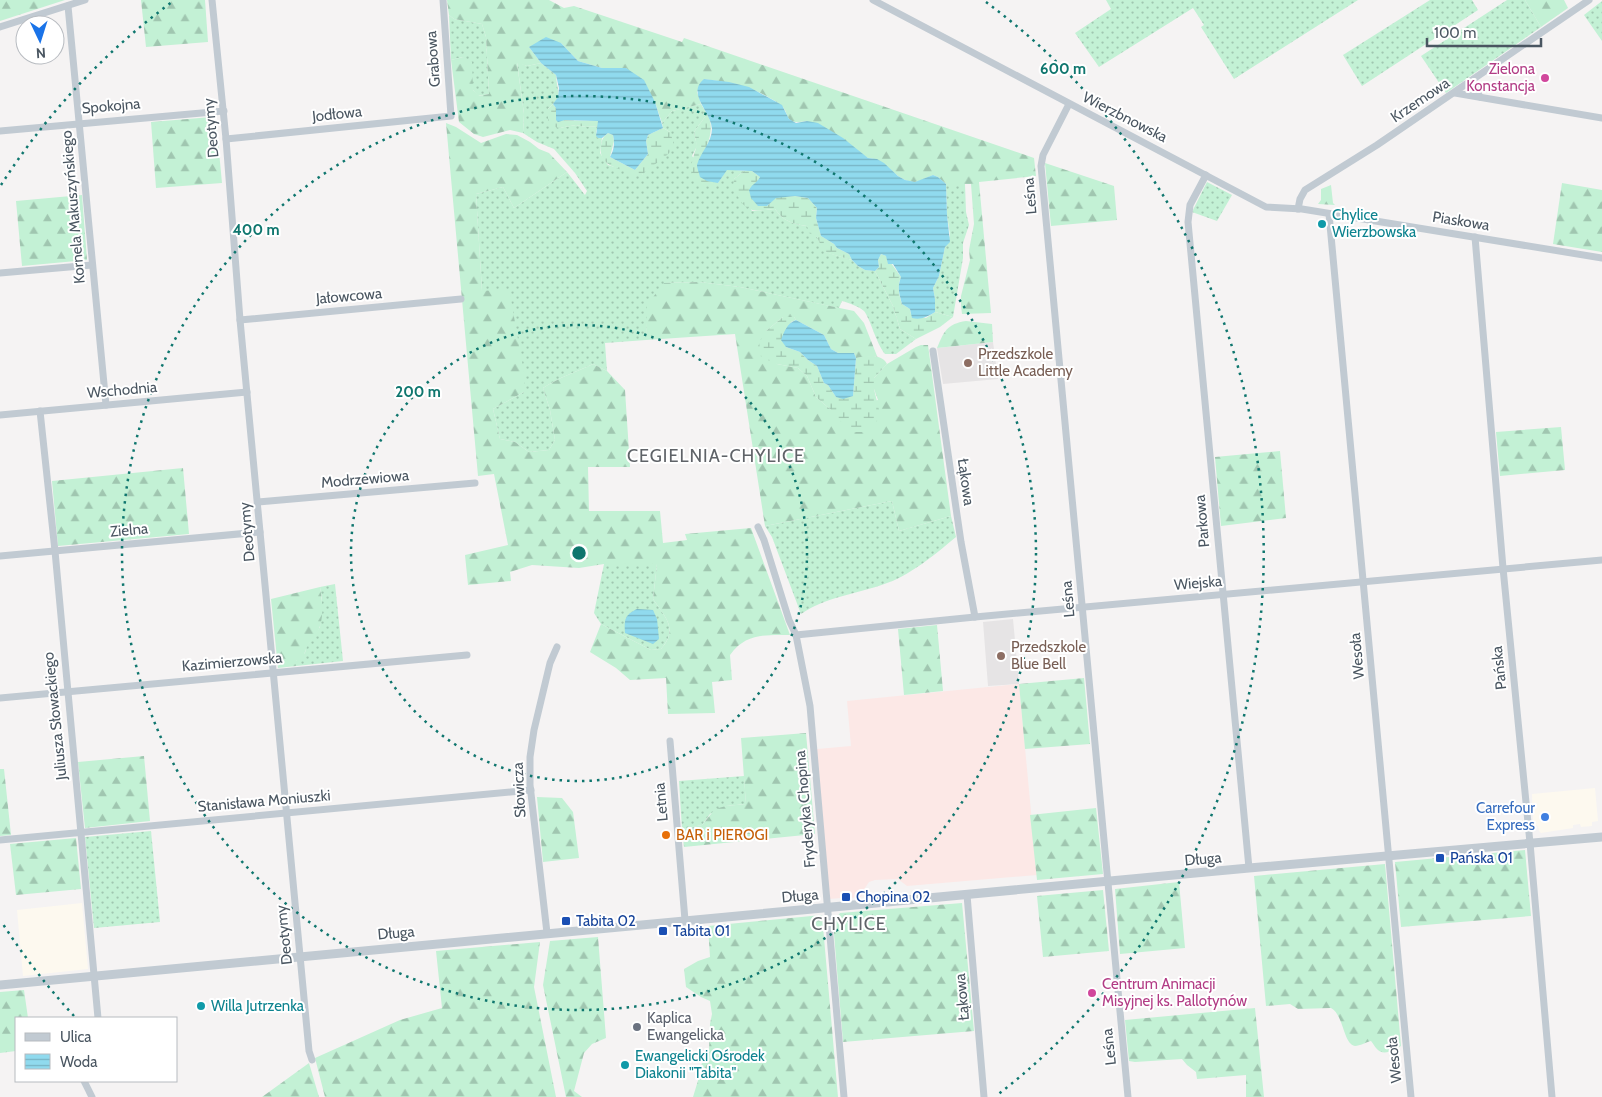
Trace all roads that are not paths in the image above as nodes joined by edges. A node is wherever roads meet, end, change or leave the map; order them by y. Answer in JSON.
{"nodes":[{"id":1,"x":85,"y":0,"type":"edge"},
{"id":2,"x":212,"y":0,"type":"edge"},
{"id":3,"x":443,"y":0,"type":"edge"},
{"id":4,"x":874,"y":0,"type":"edge"},
{"id":5,"x":1589,"y":0,"type":"edge"},
{"id":6,"x":68,"y":6,"type":"junction"},
{"id":7,"x":0,"y":27,"type":"edge"},
{"id":8,"x":1472,"y":82,"type":"junction"},
{"id":9,"x":1455,"y":93,"type":"junction"},
{"id":10,"x":1480,"y":97,"type":"junction"},
{"id":11,"x":1069,"y":104,"type":"junction"},
{"id":12,"x":224,"y":111,"type":"junction"},
{"id":13,"x":451,"y":116,"type":"joint"},
{"id":14,"x":1602,"y":118,"type":"edge"},
{"id":15,"x":79,"y":123,"type":"junction"},
{"id":16,"x":0,"y":131,"type":"edge"},
{"id":17,"x":226,"y":139,"type":"junction"},
{"id":18,"x":1206,"y":175,"type":"junction"},
{"id":19,"x":1257,"y":203,"type":"joint"},
{"id":20,"x":1298,"y":209,"type":"junction"},
{"id":21,"x":1329,"y":214,"type":"junction"},
{"id":22,"x":1475,"y":237,"type":"junction"},
{"id":23,"x":1602,"y":258,"type":"edge"},
{"id":24,"x":92,"y":265,"type":"junction"},
{"id":25,"x":0,"y":273,"type":"edge"},
{"id":26,"x":461,"y":299,"type":"dead end"},
{"id":27,"x":240,"y":320,"type":"junction"},
{"id":28,"x":932,"y":351,"type":"dead end"},
{"id":29,"x":248,"y":392,"type":"junction"},
{"id":30,"x":106,"y":405,"type":"junction"},
{"id":31,"x":40,"y":411,"type":"junction"},
{"id":32,"x":0,"y":415,"type":"edge"},
{"id":33,"x":475,"y":483,"type":"dead end"},
{"id":34,"x":258,"y":502,"type":"junction"},
{"id":35,"x":758,"y":527,"type":"dead end"},
{"id":36,"x":260,"y":532,"type":"junction"},
{"id":37,"x":54,"y":551,"type":"junction"},
{"id":38,"x":0,"y":556,"type":"edge"},
{"id":39,"x":1602,"y":560,"type":"edge"},
{"id":40,"x":1503,"y":568,"type":"junction"},
{"id":41,"x":1364,"y":581,"type":"junction"},
{"id":42,"x":1222,"y":594,"type":"junction"},
{"id":43,"x":1082,"y":608,"type":"junction"},
{"id":44,"x":974,"y":617,"type":"junction"},
{"id":45,"x":796,"y":635,"type":"junction"},
{"id":46,"x":557,"y":647,"type":"dead end"},
{"id":47,"x":467,"y":655,"type":"dead end"},
{"id":48,"x":274,"y":672,"type":"junction"},
{"id":49,"x":67,"y":691,"type":"junction"},
{"id":50,"x":0,"y":698,"type":"edge"},
{"id":51,"x":670,"y":741,"type":"dead end"},
{"id":52,"x":531,"y":790,"type":"junction"},
{"id":53,"x":286,"y":813,"type":"junction"},
{"id":54,"x":80,"y":832,"type":"junction"},
{"id":55,"x":1602,"y":837,"type":"edge"},
{"id":56,"x":0,"y":840,"type":"edge"},
{"id":57,"x":1530,"y":843,"type":"junction"},
{"id":58,"x":1388,"y":856,"type":"junction"},
{"id":59,"x":1249,"y":868,"type":"junction"},
{"id":60,"x":1107,"y":882,"type":"junction"},
{"id":61,"x":967,"y":894,"type":"junction"},
{"id":62,"x":827,"y":907,"type":"junction"},
{"id":63,"x":685,"y":920,"type":"junction"},
{"id":64,"x":547,"y":933,"type":"junction"},
{"id":65,"x":300,"y":956,"type":"junction"},
{"id":66,"x":94,"y":976,"type":"junction"},
{"id":67,"x":0,"y":985,"type":"edge"},
{"id":68,"x":98,"y":1017,"type":"edge"},
{"id":69,"x":312,"y":1060,"type":"dead end"},
{"id":70,"x":84,"y":1082,"type":"edge"},
{"id":71,"x":92,"y":1097,"type":"edge"},
{"id":72,"x":844,"y":1097,"type":"edge"},
{"id":73,"x":984,"y":1097,"type":"edge"},
{"id":74,"x":1128,"y":1097,"type":"edge"},
{"id":75,"x":1412,"y":1097,"type":"edge"},
{"id":76,"x":1552,"y":1097,"type":"edge"}],
"edges":[{"from":1,"to":6,"type":"street"},
{"from":2,"to":12,"type":"street","name":"Deotymy"},
{"from":3,"to":13,"type":"street","name":"Grabowa"},
{"from":4,"to":11,"type":"street","name":"Wierzbnowska"},
{"from":5,"to":8,"type":"street","name":"Krzemowa"},
{"from":6,"to":7,"type":"street"},
{"from":6,"to":15,"type":"street","name":"Kornela Makuszyńskiego"},
{"from":8,"to":9,"type":"street","name":"Krzemowa"},
{"from":8,"to":10,"type":"street"},
{"from":9,"to":10,"type":"street"},
{"from":9,"to":20,"type":"street","name":"Krzemowa"},
{"from":10,"to":14,"type":"street"},
{"from":11,"to":18,"type":"street","name":"Wierzbnowska"},
{"from":11,"to":43,"type":"street","name":"Leśna"},
{"from":12,"to":15,"type":"street","name":"Spokojna"},
{"from":12,"to":17,"type":"street","name":"Deotymy"},
{"from":13,"to":17,"type":"street","name":"Jodłowa"},
{"from":15,"to":16,"type":"street","name":"Spokojna"},
{"from":15,"to":24,"type":"street","name":"Kornela Makuszyńskiego"},
{"from":17,"to":27,"type":"street","name":"Deotymy"},
{"from":18,"to":19,"type":"street","name":"Wierzbnowska"},
{"from":18,"to":42,"type":"street","name":"Parkowa"},
{"from":19,"to":20,"type":"street","name":"Piaskowa"},
{"from":20,"to":21,"type":"street","name":"Piaskowa"},
{"from":21,"to":22,"type":"street","name":"Piaskowa"},
{"from":21,"to":41,"type":"street","name":"Wesoła"},
{"from":22,"to":23,"type":"street","name":"Piaskowa"},
{"from":22,"to":40,"type":"street","name":"Pańska"},
{"from":24,"to":25,"type":"street"},
{"from":24,"to":30,"type":"street","name":"Kornela Makuszyńskiego"},
{"from":26,"to":27,"type":"street","name":"Jałowcowa"},
{"from":27,"to":29,"type":"street","name":"Deotymy"},
{"from":28,"to":44,"type":"street","name":"Łąkowa"},
{"from":29,"to":30,"type":"street","name":"Wschodnia"},
{"from":29,"to":34,"type":"street","name":"Deotymy"},
{"from":30,"to":31,"type":"street","name":"Wschodnia"},
{"from":31,"to":32,"type":"street","name":"Wschodnia"},
{"from":31,"to":37,"type":"street","name":"Juliusza Słowackiego"},
{"from":33,"to":34,"type":"street","name":"Modrzewiowa"},
{"from":34,"to":36,"type":"street","name":"Deotymy"},
{"from":35,"to":45,"type":"street","name":"Fryderyka Chopina"},
{"from":36,"to":37,"type":"street","name":"Zielna"},
{"from":36,"to":48,"type":"street","name":"Deotymy"},
{"from":37,"to":38,"type":"street","name":"Zielna"},
{"from":37,"to":49,"type":"street","name":"Juliusza Słowackiego"},
{"from":39,"to":40,"type":"street","name":"Wiejska"},
{"from":40,"to":41,"type":"street","name":"Wiejska"},
{"from":40,"to":57,"type":"street","name":"Pańska"},
{"from":41,"to":42,"type":"street","name":"Wiejska"},
{"from":41,"to":58,"type":"street","name":"Wesoła"},
{"from":42,"to":43,"type":"street","name":"Wiejska"},
{"from":42,"to":59,"type":"street","name":"Parkowa"},
{"from":43,"to":44,"type":"street","name":"Wiejska"},
{"from":43,"to":60,"type":"street","name":"Leśna"},
{"from":44,"to":45,"type":"street","name":"Wiejska"},
{"from":45,"to":62,"type":"street","name":"Fryderyka Chopina"},
{"from":46,"to":52,"type":"street","name":"Słowicza"},
{"from":47,"to":48,"type":"street","name":"Kazimierzowska"},
{"from":48,"to":49,"type":"street","name":"Kazimierzowska"},
{"from":48,"to":53,"type":"street","name":"Deotymy"},
{"from":49,"to":50,"type":"street","name":"Kazimierzowska"},
{"from":49,"to":54,"type":"street","name":"Juliusza Słowackiego"},
{"from":51,"to":63,"type":"street","name":"Letnia"},
{"from":52,"to":53,"type":"street","name":"Stanisława Moniuszki"},
{"from":52,"to":64,"type":"street","name":"Słowicza"},
{"from":53,"to":54,"type":"street","name":"Stanisława Moniuszki"},
{"from":53,"to":65,"type":"street","name":"Deotymy"},
{"from":54,"to":56,"type":"street","name":"Stanisława Moniuszki"},
{"from":54,"to":66,"type":"street","name":"Juliusza Słowackiego"},
{"from":55,"to":57,"type":"street","name":"Długa"},
{"from":57,"to":58,"type":"street","name":"Długa"},
{"from":57,"to":76,"type":"street","name":"Pańska"},
{"from":58,"to":59,"type":"street","name":"Długa"},
{"from":58,"to":75,"type":"street","name":"Wesoła"},
{"from":59,"to":60,"type":"street","name":"Długa"},
{"from":60,"to":61,"type":"street","name":"Długa"},
{"from":60,"to":74,"type":"street","name":"Leśna"},
{"from":61,"to":62,"type":"street","name":"Długa"},
{"from":61,"to":73,"type":"street","name":"Łąkowa"},
{"from":62,"to":63,"type":"street","name":"Długa"},
{"from":62,"to":72,"type":"street","name":"Fryderyka Chopina"},
{"from":63,"to":64,"type":"street","name":"Długa"},
{"from":64,"to":65,"type":"street","name":"Długa"},
{"from":65,"to":66,"type":"street","name":"Długa"},
{"from":65,"to":69,"type":"street","name":"Deotymy"},
{"from":66,"to":67,"type":"street","name":"Długa"},
{"from":66,"to":68,"type":"street","name":"Juliusza Słowackiego"},
{"from":70,"to":71,"type":"street"}]}
